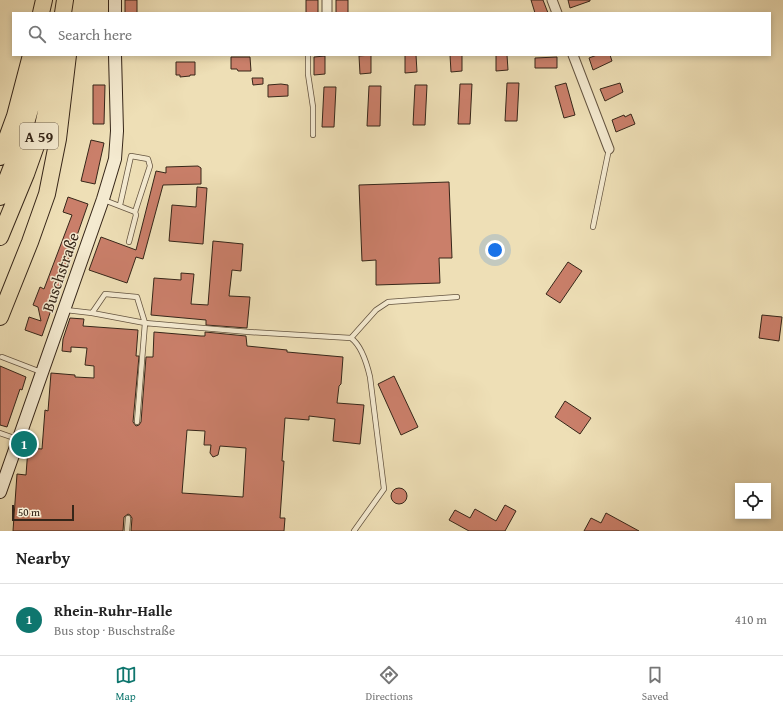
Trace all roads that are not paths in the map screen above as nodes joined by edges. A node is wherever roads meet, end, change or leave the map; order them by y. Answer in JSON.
{"nodes":[{"id":1,"x":44,"y":0,"type":"edge"},
{"id":2,"x":48,"y":0,"type":"edge"},
{"id":3,"x":65,"y":0,"type":"edge"},
{"id":4,"x":68,"y":0,"type":"edge"},
{"id":5,"x":115,"y":0,"type":"edge"},
{"id":6,"x":327,"y":0,"type":"edge"},
{"id":7,"x":552,"y":0,"type":"edge"},
{"id":8,"x":41,"y":12,"type":"edge"},
{"id":9,"x":47,"y":12,"type":"edge"},
{"id":10,"x":63,"y":12,"type":"edge"},
{"id":11,"x":68,"y":12,"type":"edge"},
{"id":12,"x":115,"y":12,"type":"edge"},
{"id":13,"x":327,"y":12,"type":"edge"},
{"id":14,"x":557,"y":12,"type":"edge"},
{"id":15,"x":32,"y":56,"type":"edge"},
{"id":16,"x":42,"y":56,"type":"edge"},
{"id":17,"x":58,"y":56,"type":"edge"},
{"id":18,"x":68,"y":56,"type":"edge"},
{"id":19,"x":115,"y":56,"type":"edge"},
{"id":20,"x":308,"y":56,"type":"edge"},
{"id":21,"x":572,"y":56,"type":"edge"},
{"id":22,"x":313,"y":135,"type":"dead end"},
{"id":23,"x":609,"y":149,"type":"joint"},
{"id":24,"x":0,"y":157,"type":"edge"},
{"id":25,"x":0,"y":197,"type":"edge"},
{"id":26,"x":103,"y":199,"type":"junction"},
{"id":27,"x":120,"y":205,"type":"junction"},
{"id":28,"x":135,"y":212,"type":"junction"},
{"id":29,"x":593,"y":227,"type":"dead end"},
{"id":30,"x":0,"y":237,"type":"edge"},
{"id":31,"x":129,"y":242,"type":"dead end"},
{"id":32,"x":457,"y":297,"type":"dead end"},
{"id":33,"x":64,"y":310,"type":"junction"},
{"id":34,"x":92,"y":313,"type":"junction"},
{"id":35,"x":0,"y":317,"type":"edge"},
{"id":36,"x":145,"y":323,"type":"junction"},
{"id":37,"x":352,"y":338,"type":"junction"},
{"id":38,"x":2,"y":358,"type":"dead end"},
{"id":39,"x":42,"y":372,"type":"junction"},
{"id":40,"x":137,"y":422,"type":"dead end"},
{"id":41,"x":0,"y":433,"type":"edge"},
{"id":42,"x":18,"y":440,"type":"junction"},
{"id":43,"x":1,"y":487,"type":"edge"},
{"id":44,"x":128,"y":518,"type":"dead end"},
{"id":45,"x":127,"y":531,"type":"edge"},
{"id":46,"x":354,"y":531,"type":"edge"}],
"edges":[{"from":1,"to":8,"type":"highway"},
{"from":2,"to":9,"type":"highway"},
{"from":3,"to":10,"type":"highway"},
{"from":4,"to":11,"type":"highway"},
{"from":5,"to":12,"type":"street"},
{"from":6,"to":13,"type":"street"},
{"from":7,"to":14,"type":"street"},
{"from":15,"to":24,"type":"highway"},
{"from":16,"to":25,"type":"highway","number":"A 59"},
{"from":17,"to":30,"type":"highway","number":"A 59"},
{"from":18,"to":35,"type":"highway"},
{"from":19,"to":26,"type":"street","name":"Buschstraße"},
{"from":20,"to":22,"type":"lane"},
{"from":21,"to":23,"type":"street"},
{"from":23,"to":29,"type":"lane"},
{"from":26,"to":27,"type":"lane"},
{"from":26,"to":33,"type":"street","name":"Buschstraße"},
{"from":27,"to":28,"type":"lane"},
{"from":27,"to":28,"type":"lane"},
{"from":28,"to":31,"type":"lane"},
{"from":32,"to":37,"type":"lane"},
{"from":33,"to":34,"type":"lane"},
{"from":33,"to":39,"type":"street","name":"Buschstraße"},
{"from":34,"to":36,"type":"lane"},
{"from":34,"to":36,"type":"lane"},
{"from":36,"to":37,"type":"lane"},
{"from":36,"to":40,"type":"lane"},
{"from":37,"to":46,"type":"lane"},
{"from":38,"to":39,"type":"lane"},
{"from":39,"to":42,"type":"street","name":"Buschstraße"},
{"from":41,"to":42,"type":"lane"},
{"from":42,"to":43,"type":"street","name":"Buschstraße"},
{"from":44,"to":45,"type":"lane"}]}
